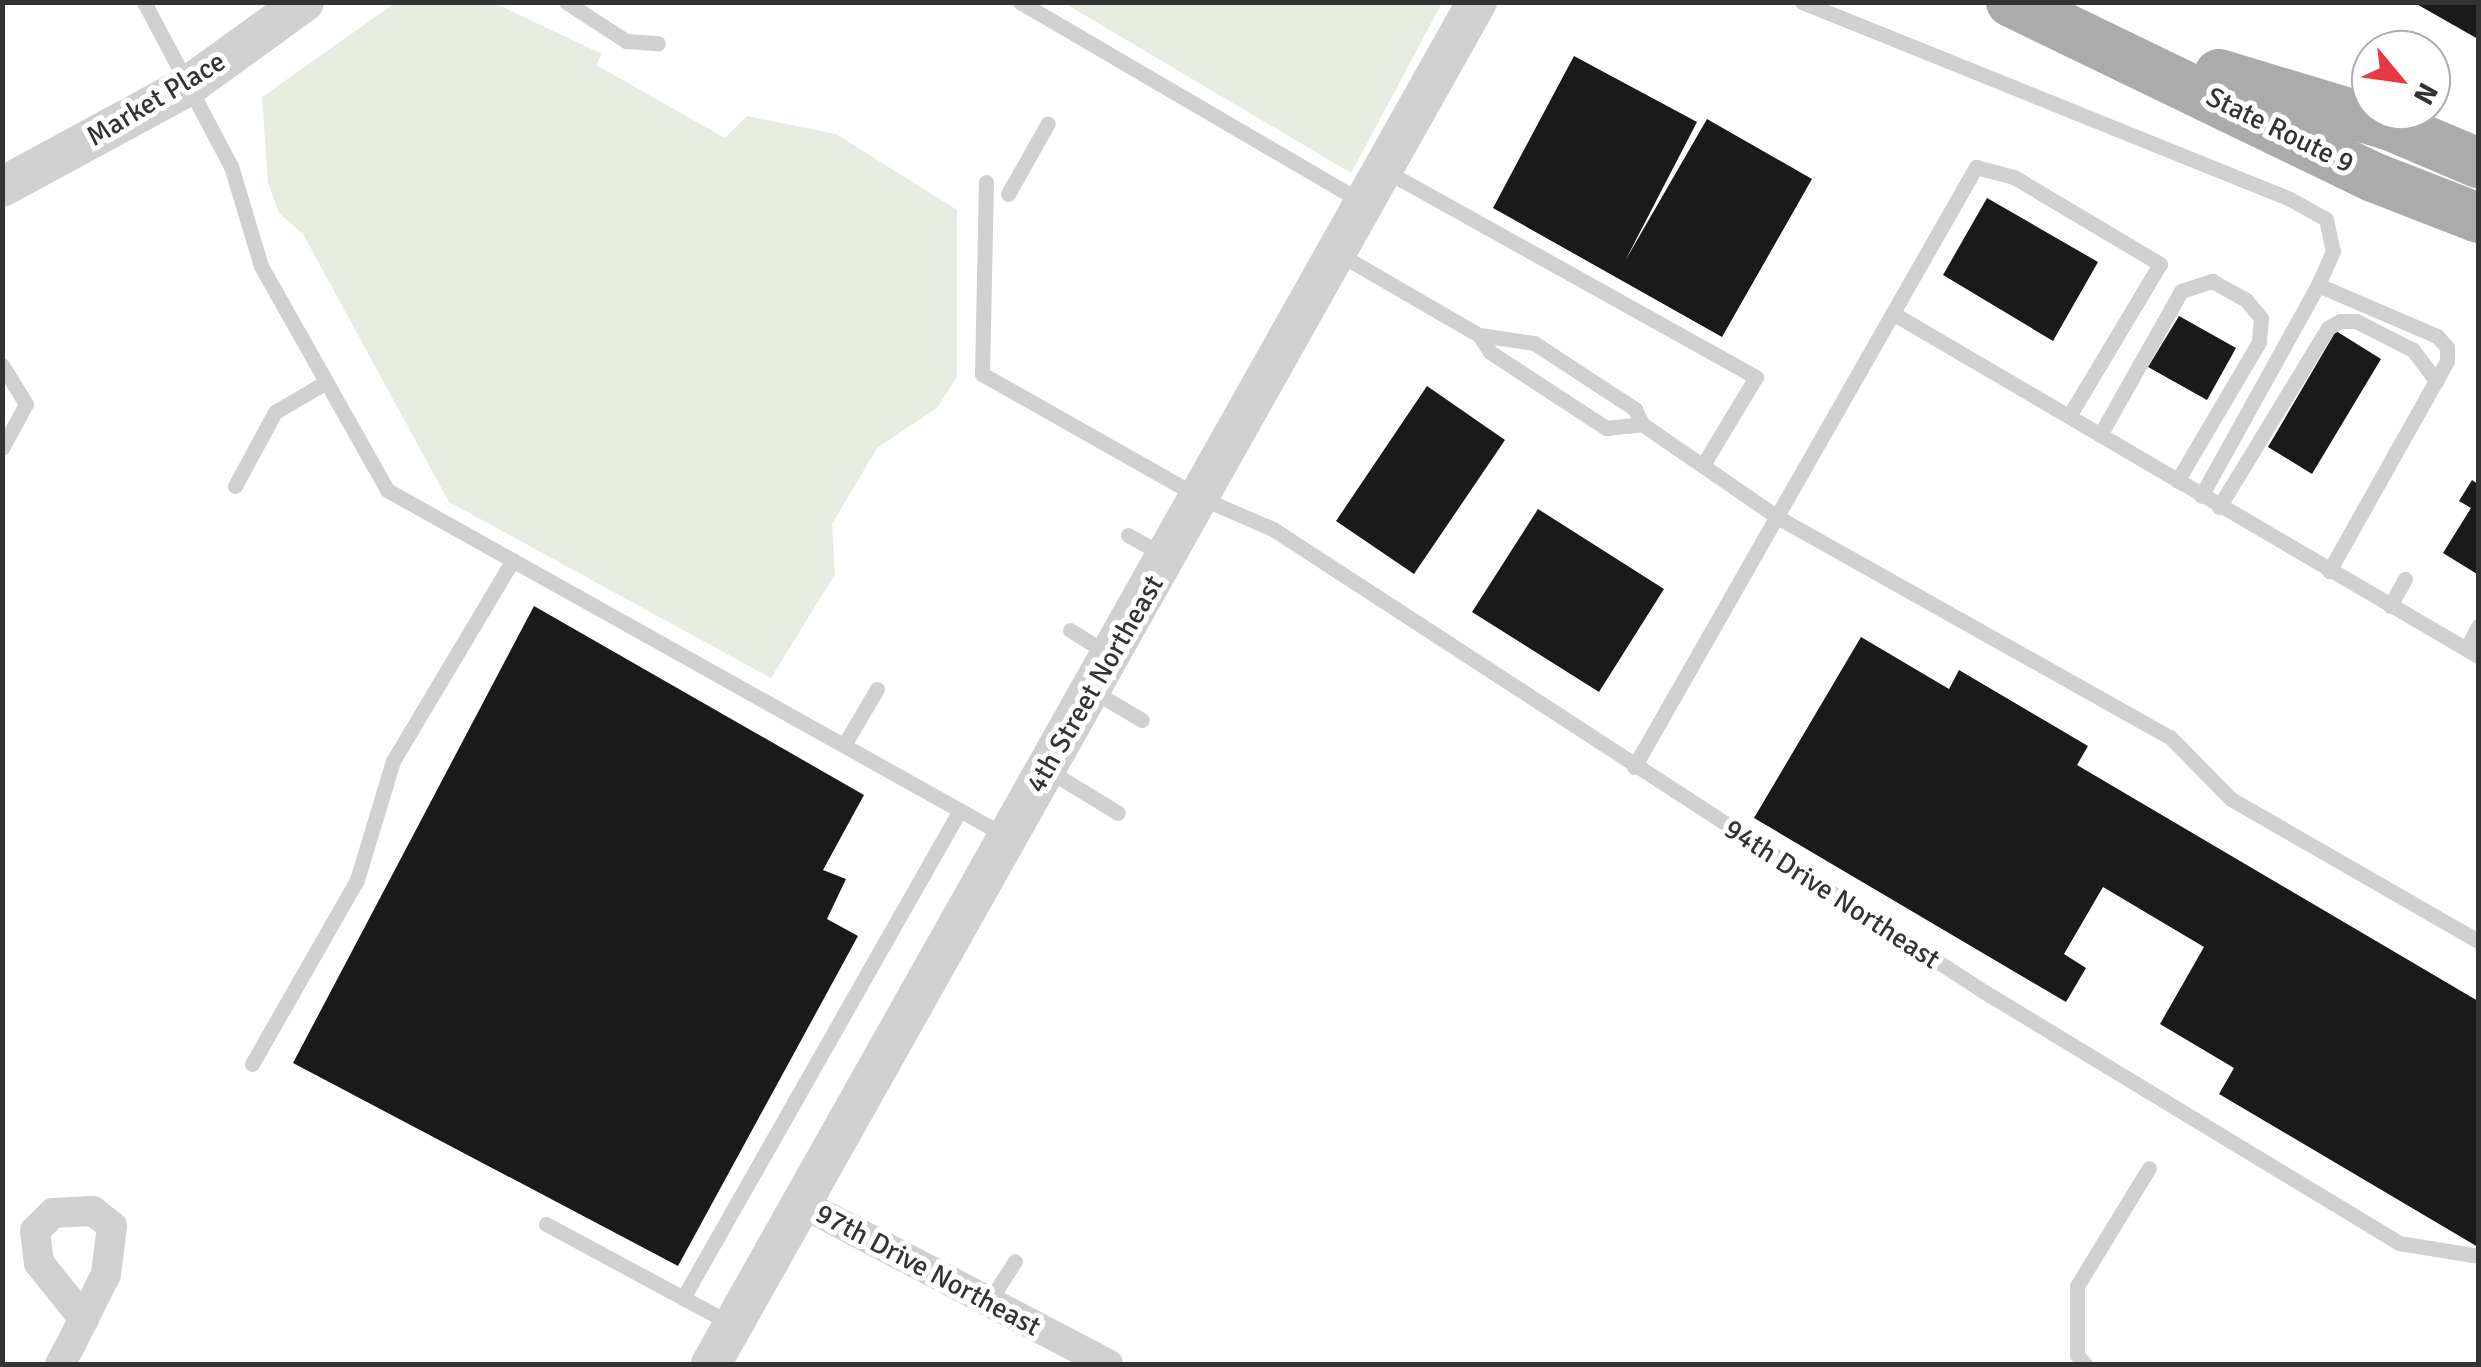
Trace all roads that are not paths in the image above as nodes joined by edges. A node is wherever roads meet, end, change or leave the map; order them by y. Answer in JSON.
{"nodes":[{"id":1,"x":144,"y":2,"type":"edge"},
{"id":2,"x":304,"y":2,"type":"edge"},
{"id":3,"x":566,"y":2,"type":"edge"},
{"id":4,"x":1020,"y":2,"type":"edge"},
{"id":5,"x":1477,"y":2,"type":"edge"},
{"id":6,"x":1802,"y":2,"type":"edge"},
{"id":7,"x":2011,"y":2,"type":"edge"},
{"id":8,"x":2085,"y":34,"type":"junction"},
{"id":9,"x":658,"y":43,"type":"dead end"},
{"id":10,"x":188,"y":86,"type":"junction"},
{"id":11,"x":1048,"y":123,"type":"dead end"},
{"id":12,"x":2478,"y":162,"type":"edge"},
{"id":13,"x":986,"y":182,"type":"dead end"},
{"id":14,"x":2,"y":187,"type":"edge"},
{"id":15,"x":1374,"y":187,"type":"junction"},
{"id":16,"x":1008,"y":194,"type":"dead end"},
{"id":17,"x":2475,"y":217,"type":"edge"},
{"id":18,"x":1339,"y":254,"type":"junction"},
{"id":19,"x":2318,"y":285,"type":"junction"},
{"id":20,"x":1894,"y":314,"type":"junction"},
{"id":21,"x":1480,"y":335,"type":"junction"},
{"id":22,"x":2,"y":365,"type":"edge"},
{"id":23,"x":2436,"y":380,"type":"junction"},
{"id":24,"x":324,"y":384,"type":"junction"},
{"id":25,"x":2069,"y":416,"type":"junction"},
{"id":26,"x":1642,"y":424,"type":"junction"},
{"id":27,"x":2100,"y":435,"type":"junction"},
{"id":28,"x":2,"y":448,"type":"edge"},
{"id":29,"x":1703,"y":464,"type":"junction"},
{"id":30,"x":2176,"y":481,"type":"junction"},
{"id":31,"x":235,"y":486,"type":"dead end"},
{"id":32,"x":2201,"y":496,"type":"junction"},
{"id":33,"x":1201,"y":498,"type":"junction"},
{"id":34,"x":2219,"y":507,"type":"junction"},
{"id":35,"x":1779,"y":518,"type":"junction"},
{"id":36,"x":1128,"y":535,"type":"dead end"},
{"id":37,"x":1167,"y":557,"type":"junction"},
{"id":38,"x":512,"y":560,"type":"junction"},
{"id":39,"x":2329,"y":571,"type":"junction"},
{"id":40,"x":2405,"y":579,"type":"dead end"},
{"id":41,"x":2390,"y":606,"type":"junction"},
{"id":42,"x":2478,"y":626,"type":"edge"},
{"id":43,"x":1070,"y":630,"type":"dead end"},
{"id":44,"x":2472,"y":652,"type":"edge"},
{"id":45,"x":1111,"y":655,"type":"junction"},
{"id":46,"x":878,"y":689,"type":"dead end"},
{"id":47,"x":1091,"y":690,"type":"junction"},
{"id":48,"x":1142,"y":720,"type":"dead end"},
{"id":49,"x":844,"y":745,"type":"junction"},
{"id":50,"x":1634,"y":766,"type":"junction"},
{"id":51,"x":1046,"y":770,"type":"junction"},
{"id":52,"x":960,"y":810,"type":"junction"},
{"id":53,"x":1118,"y":812,"type":"dead end"},
{"id":54,"x":1008,"y":837,"type":"junction"},
{"id":55,"x":2478,"y":941,"type":"edge"},
{"id":56,"x":252,"y":1064,"type":"dead end"},
{"id":57,"x":2149,"y":1168,"type":"dead end"},
{"id":58,"x":801,"y":1203,"type":"junction"},
{"id":59,"x":546,"y":1224,"type":"dead end"},
{"id":60,"x":2478,"y":1256,"type":"edge"},
{"id":61,"x":1015,"y":1261,"type":"dead end"},
{"id":62,"x":683,"y":1298,"type":"junction"},
{"id":63,"x":990,"y":1300,"type":"junction"},
{"id":64,"x":84,"y":1319,"type":"dead end"},
{"id":65,"x":733,"y":1324,"type":"junction"},
{"id":66,"x":60,"y":1364,"type":"edge"},
{"id":67,"x":711,"y":1364,"type":"edge"},
{"id":68,"x":1108,"y":1364,"type":"edge"},
{"id":69,"x":2085,"y":1364,"type":"edge"}],
"edges":[{"from":1,"to":10,"type":"lane"},
{"from":2,"to":10,"type":"street","name":"Market Place"},
{"from":3,"to":9,"type":"lane"},
{"from":4,"to":15,"type":"lane"},
{"from":5,"to":15,"type":"street","name":"4th Street Northeast"},
{"from":6,"to":19,"type":"lane"},
{"from":7,"to":8,"type":"main road","name":"State Route 9"},
{"from":8,"to":12,"type":"main road","name":"State Route 9"},
{"from":8,"to":17,"type":"main road","name":"State Route 9"},
{"from":10,"to":14,"type":"street","name":"Market Place"},
{"from":10,"to":24,"type":"lane"},
{"from":11,"to":16,"type":"lane"},
{"from":13,"to":33,"type":"lane","name":"94th Drive Northeast"},
{"from":15,"to":18,"type":"street","name":"4th Street Northeast"},
{"from":15,"to":29,"type":"lane"},
{"from":18,"to":21,"type":"lane"},
{"from":18,"to":33,"type":"street","name":"4th Street Northeast"},
{"from":19,"to":23,"type":"lane"},
{"from":19,"to":32,"type":"lane"},
{"from":20,"to":25,"type":"lane"},
{"from":20,"to":25,"type":"lane"},
{"from":20,"to":35,"type":"lane"},
{"from":21,"to":26,"type":"lane"},
{"from":21,"to":26,"type":"lane"},
{"from":22,"to":28,"type":"lane"},
{"from":23,"to":34,"type":"lane"},
{"from":23,"to":39,"type":"lane"},
{"from":24,"to":31,"type":"lane"},
{"from":24,"to":38,"type":"lane"},
{"from":25,"to":27,"type":"lane"},
{"from":26,"to":29,"type":"lane"},
{"from":27,"to":30,"type":"lane"},
{"from":27,"to":30,"type":"lane"},
{"from":29,"to":35,"type":"lane"},
{"from":30,"to":32,"type":"lane"},
{"from":32,"to":34,"type":"lane"},
{"from":33,"to":37,"type":"street","name":"4th Street Northeast"},
{"from":33,"to":50,"type":"lane","name":"94th Drive Northeast"},
{"from":34,"to":39,"type":"lane"},
{"from":35,"to":50,"type":"lane"},
{"from":35,"to":55,"type":"lane"},
{"from":36,"to":37,"type":"lane"},
{"from":37,"to":45,"type":"street","name":"4th Street Northeast"},
{"from":38,"to":49,"type":"lane"},
{"from":38,"to":56,"type":"lane"},
{"from":39,"to":41,"type":"lane"},
{"from":40,"to":41,"type":"lane"},
{"from":41,"to":44,"type":"lane"},
{"from":42,"to":44,"type":"lane"},
{"from":43,"to":45,"type":"lane"},
{"from":45,"to":47,"type":"street","name":"4th Street Northeast"},
{"from":46,"to":49,"type":"lane"},
{"from":47,"to":48,"type":"lane"},
{"from":47,"to":51,"type":"street","name":"4th Street Northeast"},
{"from":49,"to":52,"type":"lane"},
{"from":50,"to":60,"type":"lane","name":"94th Drive Northeast"},
{"from":51,"to":53,"type":"lane"},
{"from":51,"to":54,"type":"street","name":"4th Street Northeast"},
{"from":52,"to":54,"type":"lane"},
{"from":52,"to":62,"type":"lane"},
{"from":54,"to":58,"type":"street","name":"4th Street Northeast"},
{"from":57,"to":69,"type":"lane"},
{"from":58,"to":63,"type":"street","name":"97th Drive Northeast"},
{"from":58,"to":65,"type":"street","name":"4th Street Northeast"},
{"from":59,"to":62,"type":"lane"},
{"from":61,"to":63,"type":"lane"},
{"from":62,"to":65,"type":"lane"},
{"from":63,"to":68,"type":"street","name":"97th Drive Northeast"},
{"from":64,"to":66,"type":"street"},
{"from":65,"to":67,"type":"street","name":"4th Street Northeast"}]}
